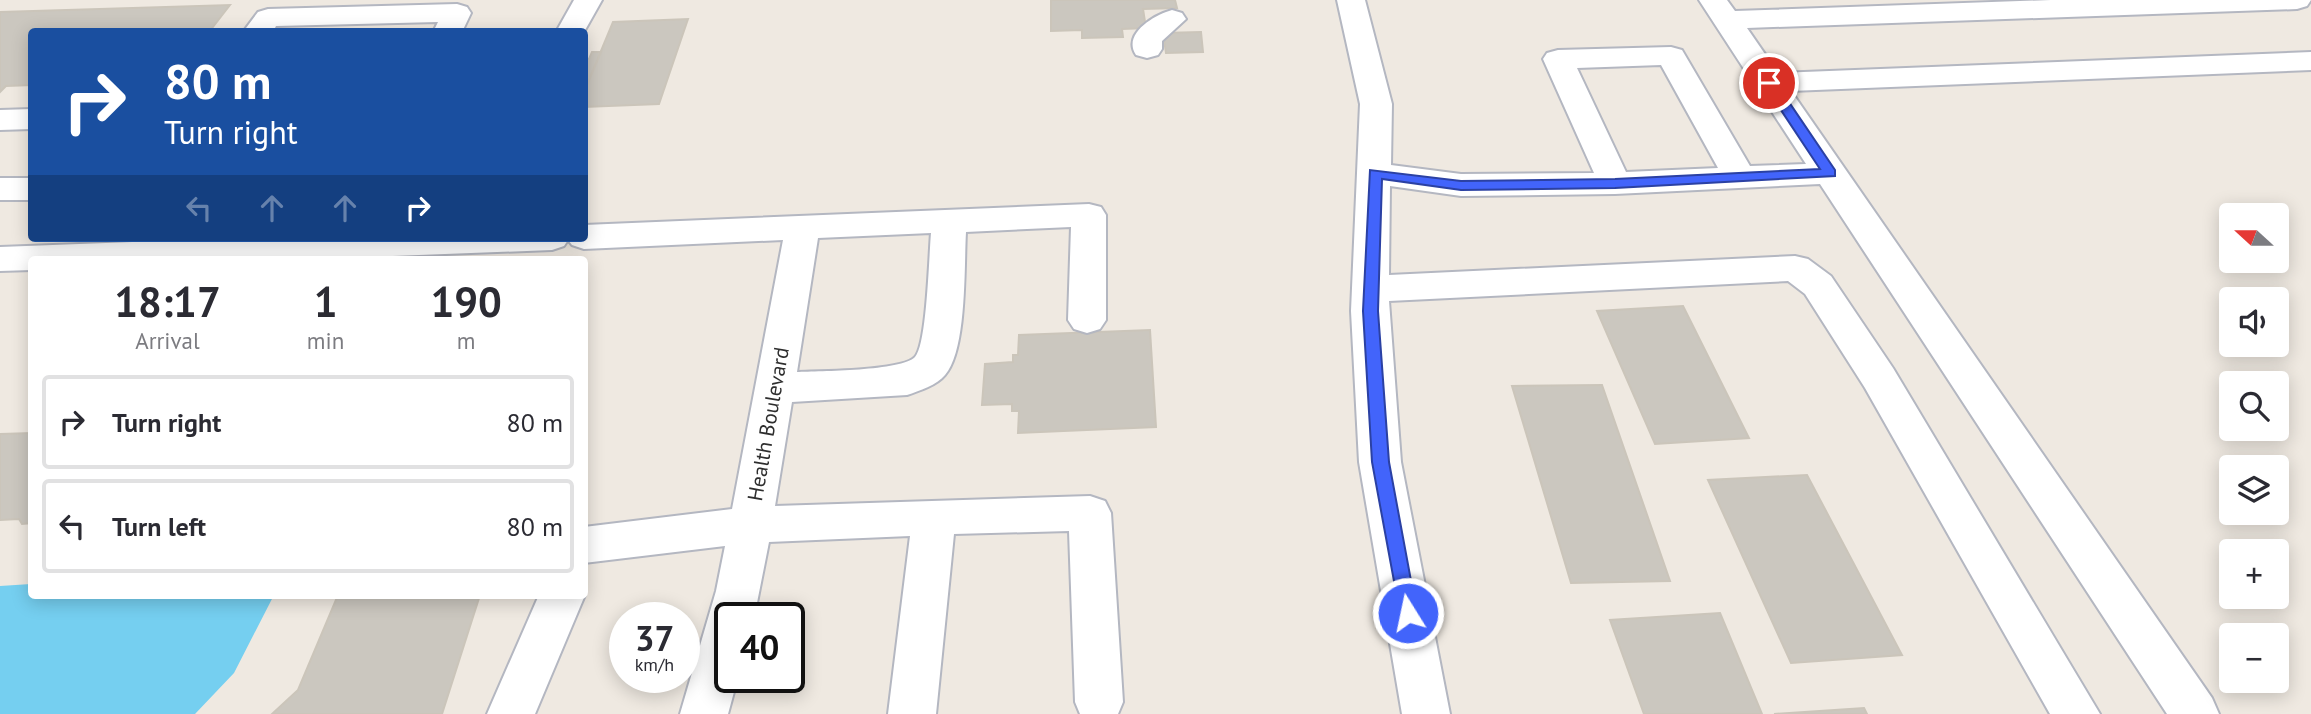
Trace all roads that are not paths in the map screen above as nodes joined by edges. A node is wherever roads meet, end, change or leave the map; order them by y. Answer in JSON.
{"nodes":[{"id":1,"x":588,"y":0,"type":"edge"},
{"id":2,"x":1351,"y":0,"type":"edge"},
{"id":3,"x":2297,"y":0,"type":"edge"},
{"id":4,"x":1719,"y":10,"type":"edge"},
{"id":5,"x":1172,"y":19,"type":"dead end"},
{"id":6,"x":260,"y":28,"type":"edge"},
{"id":7,"x":449,"y":28,"type":"edge"},
{"id":8,"x":574,"y":28,"type":"edge"},
{"id":9,"x":1147,"y":50,"type":"dead end"},
{"id":10,"x":2311,"y":61,"type":"edge"},
{"id":11,"x":1769,"y":83,"type":"junction"},
{"id":12,"x":28,"y":118,"type":"edge"},
{"id":13,"x":0,"y":120,"type":"edge"},
{"id":14,"x":1375,"y":173,"type":"junction"},
{"id":15,"x":1830,"y":173,"type":"junction"},
{"id":16,"x":1740,"y":177,"type":"junction"},
{"id":17,"x":1615,"y":183,"type":"junction"},
{"id":18,"x":0,"y":189,"type":"edge"},
{"id":19,"x":28,"y":189,"type":"edge"},
{"id":20,"x":949,"y":222,"type":"junction"},
{"id":21,"x":802,"y":229,"type":"junction"},
{"id":22,"x":588,"y":237,"type":"edge"},
{"id":23,"x":327,"y":242,"type":"edge"},
{"id":24,"x":89,"y":247,"type":"edge"},
{"id":25,"x":187,"y":255,"type":"edge"},
{"id":26,"x":0,"y":259,"type":"edge"},
{"id":27,"x":1371,"y":289,"type":"junction"},
{"id":28,"x":1087,"y":320,"type":"dead end"},
{"id":29,"x":775,"y":388,"type":"junction"},
{"id":30,"x":933,"y":517,"type":"junction"},
{"id":31,"x":750,"y":525,"type":"junction"},
{"id":32,"x":588,"y":545,"type":"edge"},
{"id":33,"x":560,"y":599,"type":"edge"},
{"id":34,"x":736,"y":602,"type":"edge"},
{"id":35,"x":714,"y":679,"type":"edge"},
{"id":36,"x":1099,"y":702,"type":"dead end"},
{"id":37,"x":512,"y":714,"type":"edge"},
{"id":38,"x":704,"y":714,"type":"edge"},
{"id":39,"x":912,"y":714,"type":"edge"},
{"id":40,"x":1426,"y":714,"type":"edge"},
{"id":41,"x":2076,"y":714,"type":"edge"},
{"id":42,"x":2195,"y":714,"type":"edge"}],
"edges":[{"from":1,"to":8,"type":"street"},
{"from":2,"to":14,"type":"street"},
{"from":3,"to":4,"type":"street"},
{"from":4,"to":11,"type":"street"},
{"from":5,"to":9,"type":"street"},
{"from":6,"to":7,"type":"street"},
{"from":10,"to":11,"type":"street"},
{"from":11,"to":15,"type":"street"},
{"from":12,"to":13,"type":"street"},
{"from":14,"to":17,"type":"street"},
{"from":14,"to":27,"type":"street"},
{"from":15,"to":16,"type":"street"},
{"from":15,"to":42,"type":"street"},
{"from":16,"to":17,"type":"street"},
{"from":16,"to":17,"type":"street"},
{"from":18,"to":19,"type":"street"},
{"from":20,"to":21,"type":"street"},
{"from":20,"to":28,"type":"street"},
{"from":20,"to":29,"type":"street"},
{"from":21,"to":22,"type":"street"},
{"from":21,"to":29,"type":"street","name":"Health Boulevard"},
{"from":23,"to":25,"type":"street"},
{"from":24,"to":25,"type":"street"},
{"from":24,"to":26,"type":"street"},
{"from":27,"to":40,"type":"street"},
{"from":27,"to":41,"type":"street"},
{"from":29,"to":31,"type":"street","name":"Health Boulevard"},
{"from":30,"to":31,"type":"street"},
{"from":30,"to":36,"type":"street"},
{"from":30,"to":39,"type":"street"},
{"from":31,"to":32,"type":"street"},
{"from":31,"to":34,"type":"street","name":"Health Boulevard"},
{"from":33,"to":37,"type":"street"},
{"from":35,"to":38,"type":"street"}]}
